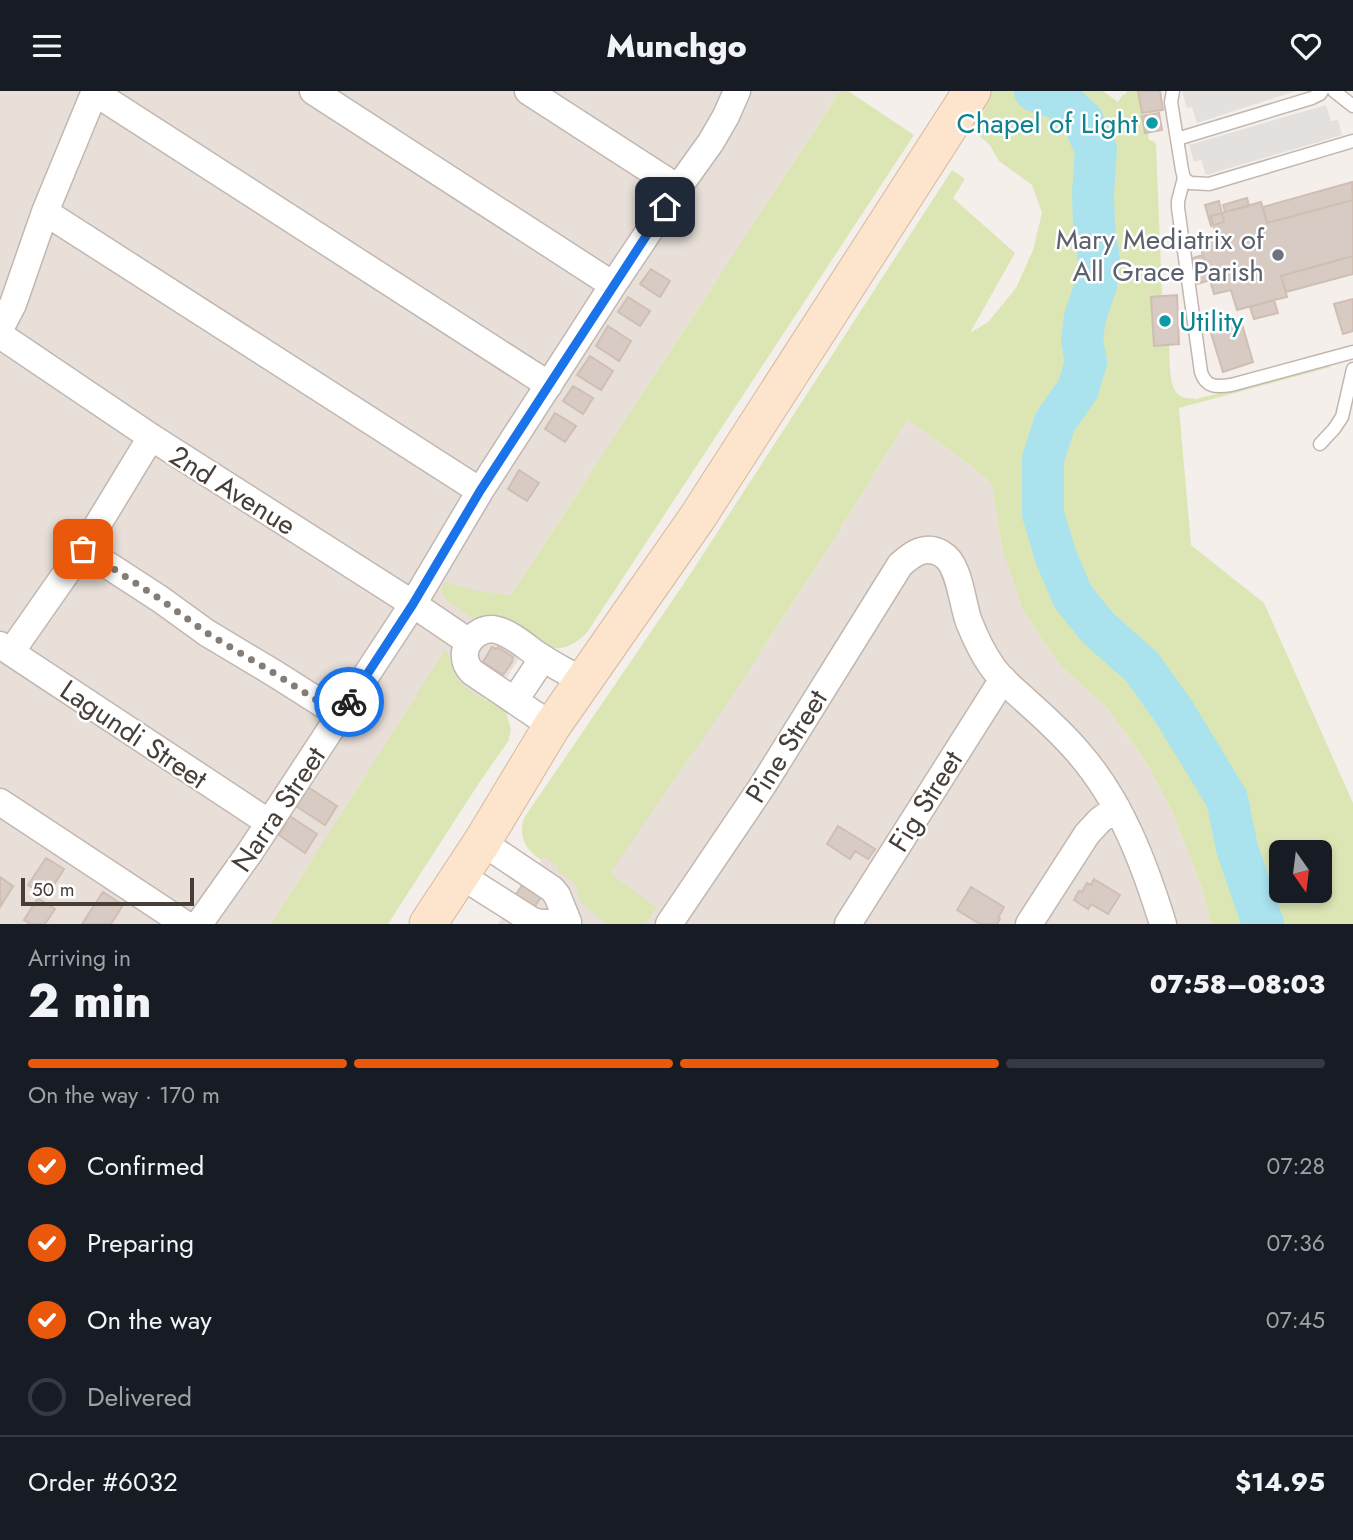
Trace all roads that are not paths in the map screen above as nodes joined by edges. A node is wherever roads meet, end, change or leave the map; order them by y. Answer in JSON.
{"nodes":[{"id":1,"x":313,"y":91,"type":"edge"},
{"id":2,"x":528,"y":91,"type":"edge"},
{"id":3,"x":737,"y":91,"type":"edge"},
{"id":4,"x":1173,"y":91,"type":"edge"},
{"id":5,"x":1322,"y":91,"type":"edge"},
{"id":6,"x":1334,"y":91,"type":"edge"},
{"id":7,"x":95,"y":92,"type":"edge"},
{"id":8,"x":963,"y":105,"type":"edge"},
{"id":9,"x":1353,"y":106,"type":"edge"},
{"id":10,"x":1177,"y":139,"type":"junction"},
{"id":11,"x":1353,"y":141,"type":"edge"},
{"id":12,"x":1184,"y":179,"type":"junction"},
{"id":13,"x":678,"y":188,"type":"junction"},
{"id":14,"x":46,"y":212,"type":"junction"},
{"id":15,"x":613,"y":285,"type":"junction"},
{"id":16,"x":0,"y":329,"type":"edge"},
{"id":17,"x":0,"y":335,"type":"edge"},
{"id":18,"x":1353,"y":352,"type":"edge"},
{"id":19,"x":1353,"y":369,"type":"edge"},
{"id":20,"x":549,"y":385,"type":"junction"},
{"id":21,"x":150,"y":437,"type":"junction"},
{"id":22,"x":1320,"y":444,"type":"dead end"},
{"id":23,"x":480,"y":491,"type":"junction"},
{"id":24,"x":83,"y":549,"type":"junction"},
{"id":25,"x":413,"y":604,"type":"junction"},
{"id":26,"x":469,"y":642,"type":"junction"},
{"id":27,"x":6,"y":649,"type":"edge"},
{"id":28,"x":544,"y":658,"type":"junction"},
{"id":29,"x":1003,"y":679,"type":"junction"},
{"id":30,"x":582,"y":680,"type":"junction"},
{"id":31,"x":515,"y":700,"type":"junction"},
{"id":32,"x":340,"y":715,"type":"junction"},
{"id":33,"x":552,"y":726,"type":"junction"},
{"id":34,"x":0,"y":801,"type":"edge"},
{"id":35,"x":1117,"y":809,"type":"junction"},
{"id":36,"x":268,"y":822,"type":"junction"},
{"id":37,"x":482,"y":842,"type":"junction"},
{"id":38,"x":460,"y":875,"type":"junction"},
{"id":39,"x":569,"y":923,"type":"edge"},
{"id":40,"x":185,"y":924,"type":"edge"},
{"id":41,"x":199,"y":924,"type":"edge"},
{"id":42,"x":428,"y":924,"type":"edge"},
{"id":43,"x":669,"y":924,"type":"edge"},
{"id":44,"x":848,"y":924,"type":"edge"},
{"id":45,"x":1029,"y":924,"type":"edge"},
{"id":46,"x":1163,"y":924,"type":"edge"}],
"edges":[{"from":1,"to":15,"type":"street"},
{"from":2,"to":13,"type":"street"},
{"from":3,"to":13,"type":"street","name":"Narra Street"},
{"from":4,"to":10,"type":"lane"},
{"from":5,"to":10,"type":"lane"},
{"from":6,"to":9,"type":"lane"},
{"from":7,"to":14,"type":"street"},
{"from":7,"to":20,"type":"street"},
{"from":8,"to":30,"type":"street"},
{"from":10,"to":12,"type":"lane"},
{"from":11,"to":12,"type":"lane"},
{"from":12,"to":18,"type":"lane"},
{"from":13,"to":15,"type":"street","name":"Narra Street"},
{"from":14,"to":16,"type":"street"},
{"from":14,"to":23,"type":"street"},
{"from":15,"to":20,"type":"street","name":"Narra Street"},
{"from":17,"to":21,"type":"street","name":"2nd Avenue"},
{"from":19,"to":22,"type":"lane"},
{"from":20,"to":23,"type":"street","name":"Narra Street"},
{"from":21,"to":24,"type":"street"},
{"from":21,"to":25,"type":"street","name":"2nd Avenue"},
{"from":23,"to":25,"type":"street","name":"Narra Street"},
{"from":24,"to":27,"type":"street"},
{"from":24,"to":32,"type":"street"},
{"from":25,"to":26,"type":"street","name":"2nd Avenue"},
{"from":25,"to":32,"type":"street","name":"Narra Street"},
{"from":26,"to":28,"type":"street"},
{"from":26,"to":31,"type":"street"},
{"from":27,"to":36,"type":"street","name":"Lagundi Street"},
{"from":28,"to":30,"type":"street"},
{"from":28,"to":31,"type":"street"},
{"from":29,"to":35,"type":"street"},
{"from":29,"to":43,"type":"street","name":"Pine Street"},
{"from":29,"to":44,"type":"street","name":"Fig Street"},
{"from":30,"to":33,"type":"street"},
{"from":31,"to":33,"type":"street"},
{"from":32,"to":36,"type":"street","name":"Narra Street"},
{"from":33,"to":37,"type":"street"},
{"from":34,"to":40,"type":"street"},
{"from":35,"to":45,"type":"street"},
{"from":35,"to":46,"type":"street"},
{"from":36,"to":41,"type":"street","name":"Narra Street"},
{"from":37,"to":38,"type":"street"},
{"from":37,"to":39,"type":"street"},
{"from":38,"to":39,"type":"street"},
{"from":38,"to":42,"type":"street"}]}
